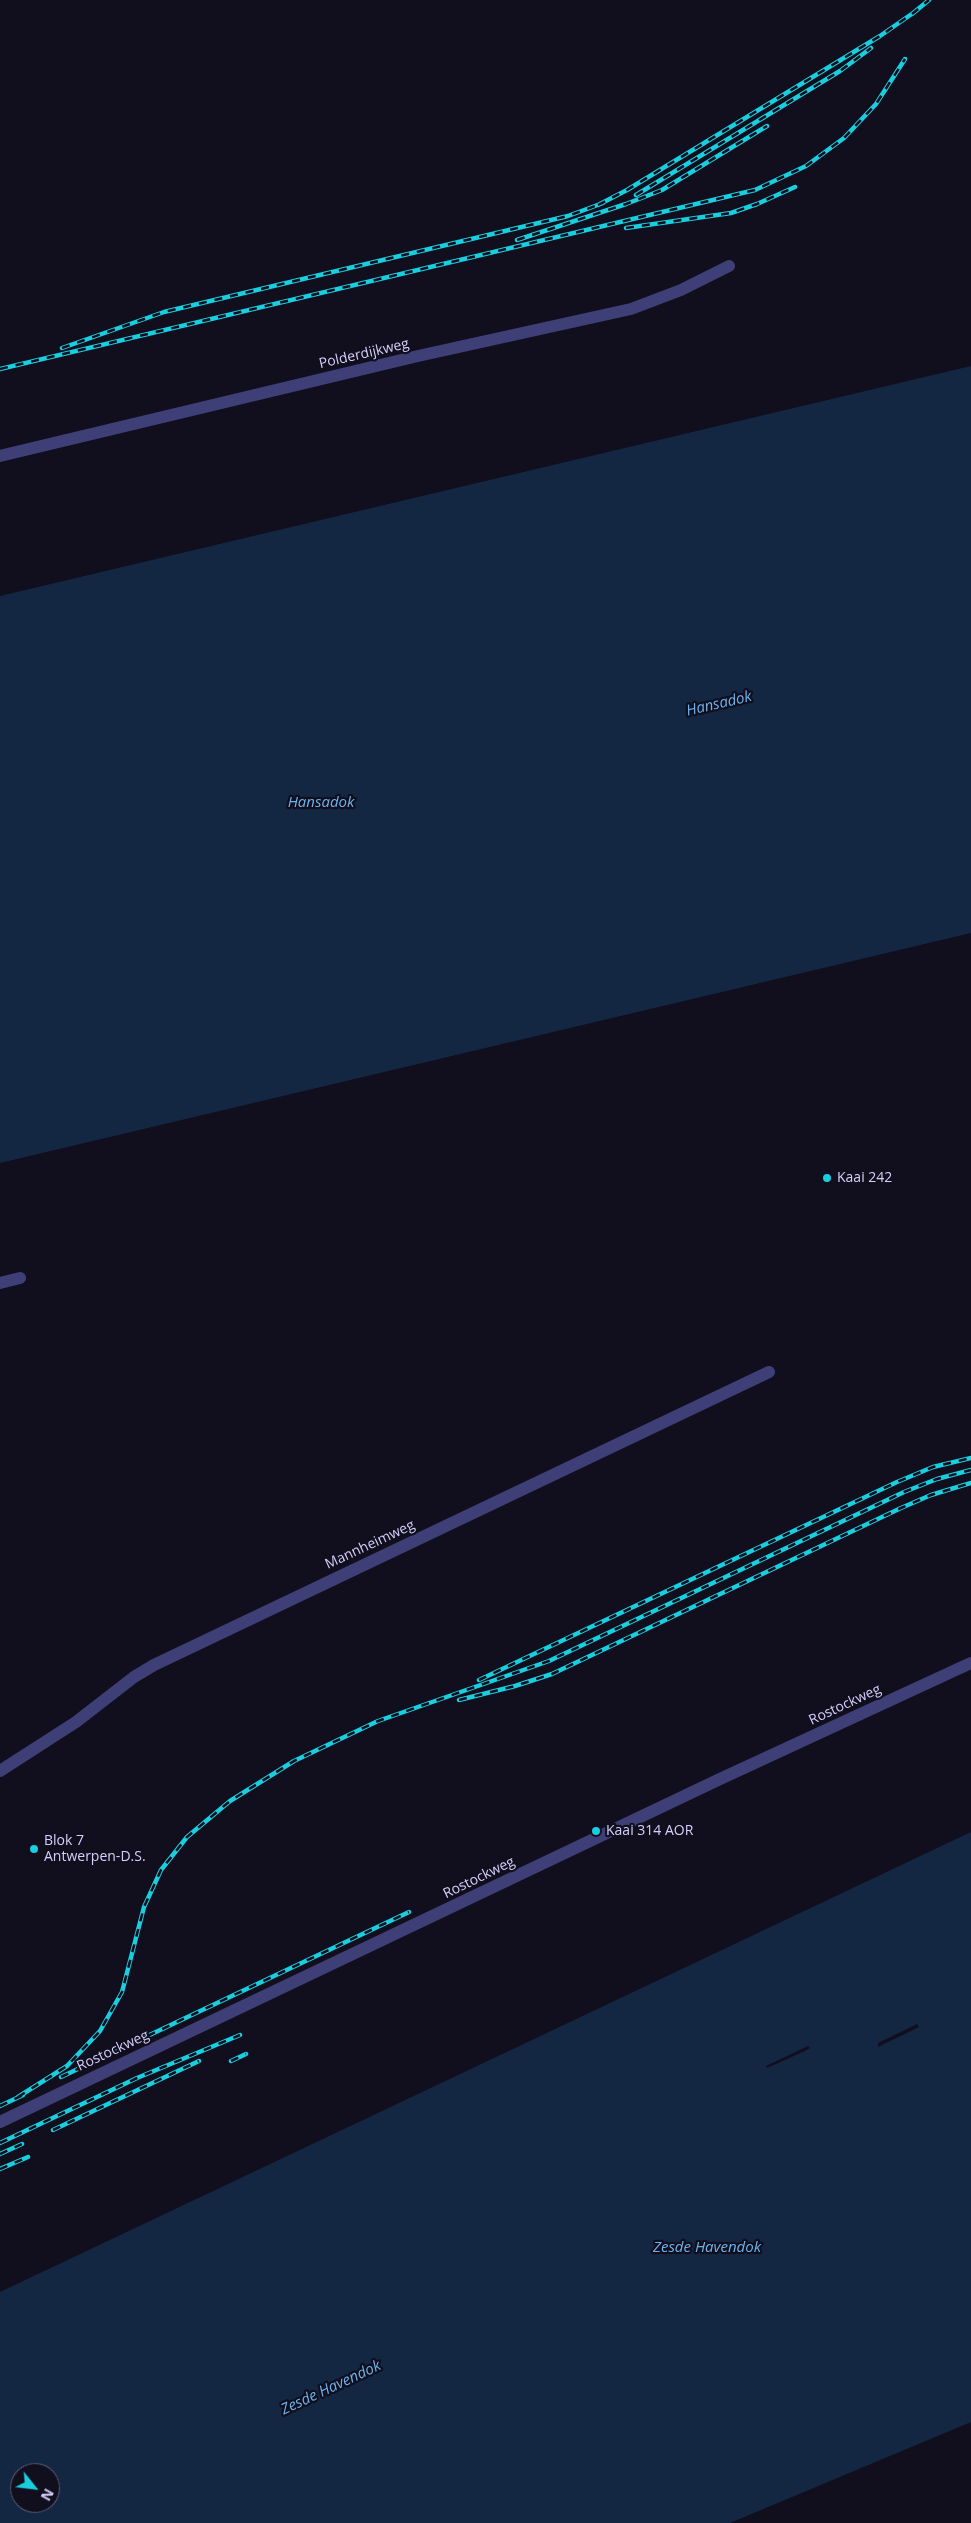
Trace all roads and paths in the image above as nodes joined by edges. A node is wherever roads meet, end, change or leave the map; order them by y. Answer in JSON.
{"nodes":[{"id":1,"x":729,"y":266,"type":"dead end"},
{"id":2,"x":0,"y":456,"type":"edge"},
{"id":3,"x":20,"y":1278,"type":"dead end"},
{"id":4,"x":0,"y":1283,"type":"edge"},
{"id":5,"x":769,"y":1372,"type":"dead end"},
{"id":6,"x":971,"y":1663,"type":"edge"},
{"id":7,"x":0,"y":1771,"type":"edge"},
{"id":8,"x":0,"y":2122,"type":"edge"}],
"edges":[{"from":1,"to":2,"type":"street","name":"Polderdijkweg"},
{"from":3,"to":4,"type":"street"},
{"from":5,"to":7,"type":"street","name":"Mannheimweg"},
{"from":6,"to":8,"type":"street","name":"Rostockweg"}]}
